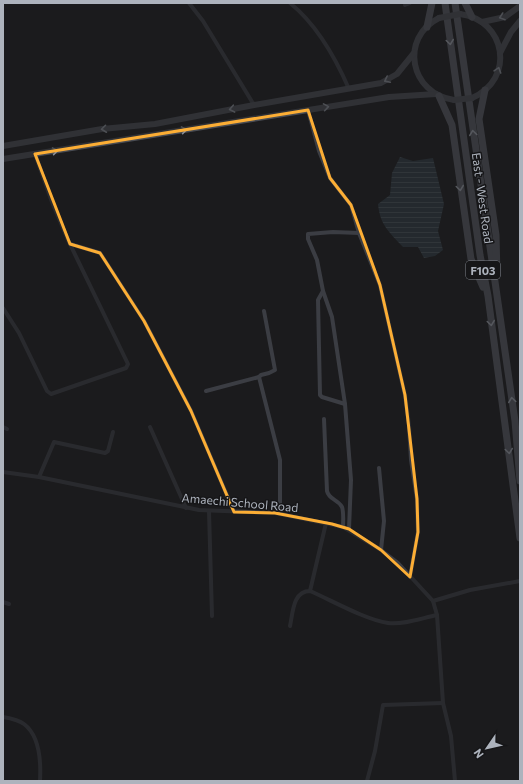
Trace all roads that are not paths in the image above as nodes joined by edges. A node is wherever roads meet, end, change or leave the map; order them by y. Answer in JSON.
{"nodes":[{"id":1,"x":189,"y":3,"type":"edge"},
{"id":2,"x":290,"y":3,"type":"edge"},
{"id":3,"x":410,"y":3,"type":"edge"},
{"id":4,"x":432,"y":3,"type":"edge"},
{"id":5,"x":444,"y":3,"type":"edge"},
{"id":6,"x":455,"y":3,"type":"edge"},
{"id":7,"x":465,"y":3,"type":"edge"},
{"id":8,"x":405,"y":5,"type":"dead end"},
{"id":9,"x":520,"y":6,"type":"edge"},
{"id":10,"x":472,"y":16,"type":"junction"},
{"id":11,"x":520,"y":21,"type":"edge"},
{"id":12,"x":482,"y":22,"type":"junction"},
{"id":13,"x":427,"y":27,"type":"junction"},
{"id":14,"x":414,"y":53,"type":"junction"},
{"id":15,"x":500,"y":53,"type":"junction"},
{"id":16,"x":349,"y":89,"type":"junction"},
{"id":17,"x":485,"y":90,"type":"junction"},
{"id":18,"x":438,"y":95,"type":"junction"},
{"id":19,"x":254,"y":105,"type":"junction"},
{"id":20,"x":308,"y":110,"type":"junction"},
{"id":21,"x":3,"y":146,"type":"edge"},
{"id":22,"x":35,"y":154,"type":"junction"},
{"id":23,"x":3,"y":159,"type":"edge"},
{"id":24,"x":359,"y":233,"type":"junction"},
{"id":25,"x":70,"y":244,"type":"junction"},
{"id":26,"x":496,"y":290,"type":"junction"},
{"id":27,"x":323,"y":291,"type":"junction"},
{"id":28,"x":488,"y":296,"type":"junction"},
{"id":29,"x":3,"y":308,"type":"edge"},
{"id":30,"x":264,"y":311,"type":"dead end"},
{"id":31,"x":259,"y":377,"type":"junction"},
{"id":32,"x":206,"y":391,"type":"dead end"},
{"id":33,"x":345,"y":404,"type":"junction"},
{"id":34,"x":324,"y":419,"type":"dead end"},
{"id":35,"x":517,"y":419,"type":"edge"},
{"id":36,"x":150,"y":427,"type":"dead end"},
{"id":37,"x":113,"y":432,"type":"dead end"},
{"id":38,"x":379,"y":468,"type":"dead end"},
{"id":39,"x":3,"y":472,"type":"edge"},
{"id":40,"x":39,"y":477,"type":"junction"},
{"id":41,"x":520,"y":481,"type":"edge"},
{"id":42,"x":186,"y":508,"type":"junction"},
{"id":43,"x":209,"y":511,"type":"junction"},
{"id":44,"x":234,"y":512,"type":"junction"},
{"id":45,"x":280,"y":514,"type":"junction"},
{"id":46,"x":326,"y":523,"type":"junction"},
{"id":47,"x":342,"y":527,"type":"junction"},
{"id":48,"x":349,"y":529,"type":"junction"},
{"id":49,"x":520,"y":538,"type":"edge"},
{"id":50,"x":382,"y":550,"type":"junction"},
{"id":51,"x":410,"y":577,"type":"junction"},
{"id":52,"x":520,"y":581,"type":"edge"},
{"id":53,"x":310,"y":591,"type":"junction"},
{"id":54,"x":433,"y":601,"type":"junction"},
{"id":55,"x":3,"y":602,"type":"edge"},
{"id":56,"x":9,"y":604,"type":"dead end"},
{"id":57,"x":437,"y":615,"type":"junction"},
{"id":58,"x":212,"y":616,"type":"dead end"},
{"id":59,"x":290,"y":626,"type":"dead end"},
{"id":60,"x":443,"y":703,"type":"junction"},
{"id":61,"x":3,"y":717,"type":"edge"},
{"id":62,"x":40,"y":781,"type":"edge"},
{"id":63,"x":367,"y":781,"type":"edge"},
{"id":64,"x":455,"y":781,"type":"edge"}],
"edges":[{"from":1,"to":19,"type":"street"},
{"from":2,"to":16,"type":"street"},
{"from":3,"to":8,"type":"street"},
{"from":4,"to":13,"type":"main road"},
{"from":5,"to":28,"type":"main road","name":"East - West Road","number":"F103","one_way":true},
{"from":26,"to":6,"type":"main road","name":"East - West Road","number":"F103","one_way":true},
{"from":7,"to":10,"type":"main road"},
{"from":9,"to":12,"type":"main road","one_way":true},
{"from":10,"to":12,"type":"main road"},
{"from":10,"to":13,"type":"main road","bridge":true},
{"from":11,"to":15,"type":"main road"},
{"from":12,"to":15,"type":"main road"},
{"from":13,"to":14,"type":"main road"},
{"from":14,"to":16,"type":"main road","one_way":true},
{"from":14,"to":18,"type":"main road"},
{"from":17,"to":15,"type":"main road","one_way":true},
{"from":16,"to":19,"type":"main road"},
{"from":17,"to":18,"type":"main road","bridge":true},
{"from":17,"to":26,"type":"main road"},
{"from":20,"to":18,"type":"main road","one_way":true},
{"from":18,"to":28,"type":"main road","one_way":true},
{"from":19,"to":21,"type":"main road","one_way":true},
{"from":22,"to":20,"type":"main road","one_way":true},
{"from":20,"to":24,"type":"street"},
{"from":22,"to":23,"type":"main road"},
{"from":22,"to":25,"type":"street"},
{"from":24,"to":27,"type":"street"},
{"from":24,"to":51,"type":"street"},
{"from":25,"to":29,"type":"street"},
{"from":25,"to":44,"type":"street"},
{"from":35,"to":26,"type":"main road","name":"East - West Road","number":"F103","one_way":true},
{"from":27,"to":33,"type":"street"},
{"from":27,"to":33,"type":"street"},
{"from":28,"to":49,"type":"main road","name":"East - West Road","number":"F103","one_way":true},
{"from":30,"to":31,"type":"street"},
{"from":31,"to":32,"type":"street"},
{"from":31,"to":45,"type":"street"},
{"from":33,"to":48,"type":"street"},
{"from":34,"to":47,"type":"street"},
{"from":35,"to":41,"type":"main road","name":"East - West Road","number":"F103"},
{"from":36,"to":42,"type":"street"},
{"from":37,"to":40,"type":"street"},
{"from":38,"to":50,"type":"street"},
{"from":39,"to":40,"type":"street","name":"Amaechi School Road"},
{"from":40,"to":42,"type":"street","name":"Amaechi School Road"},
{"from":42,"to":43,"type":"street","name":"Amaechi School Road"},
{"from":43,"to":44,"type":"street","name":"Amaechi School Road"},
{"from":43,"to":58,"type":"street"},
{"from":44,"to":45,"type":"street","name":"Amaechi School Road"},
{"from":45,"to":46,"type":"street","name":"Amaechi School Road"},
{"from":46,"to":47,"type":"street","name":"Amaechi School Road"},
{"from":46,"to":53,"type":"street"},
{"from":47,"to":48,"type":"street","name":"Amaechi School Road"},
{"from":48,"to":50,"type":"street","name":"Amaechi School Road"},
{"from":50,"to":51,"type":"street","name":"Amaechi School Road"},
{"from":51,"to":54,"type":"street","name":"Amaechi School Road"},
{"from":52,"to":54,"type":"street"},
{"from":53,"to":57,"type":"street"},
{"from":53,"to":59,"type":"street"},
{"from":54,"to":57,"type":"street"},
{"from":55,"to":56,"type":"street"},
{"from":57,"to":60,"type":"street"},
{"from":60,"to":63,"type":"street"},
{"from":60,"to":64,"type":"street"},
{"from":61,"to":62,"type":"street"}]}
